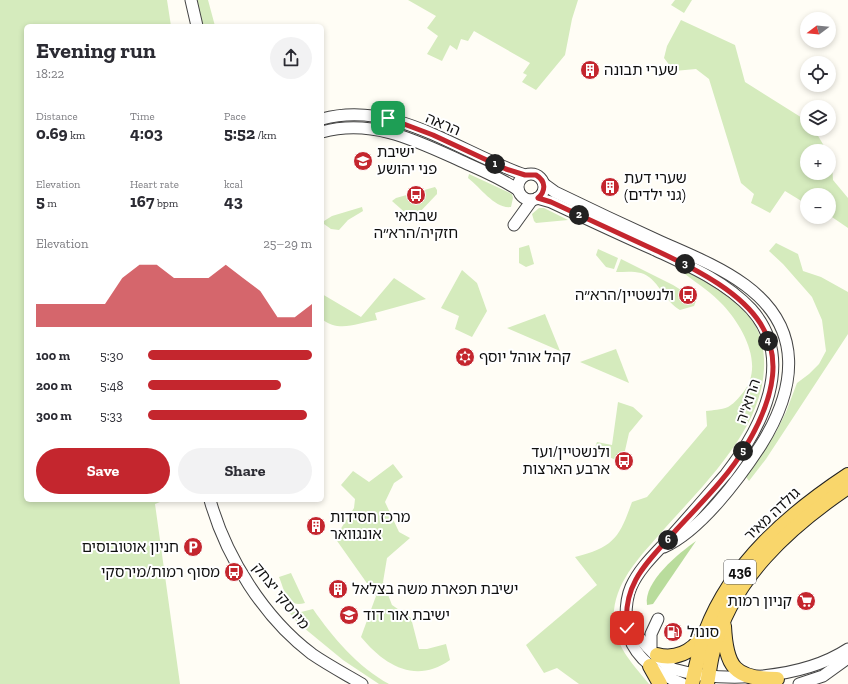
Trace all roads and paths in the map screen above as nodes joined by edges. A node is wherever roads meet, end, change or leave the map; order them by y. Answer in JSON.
{"nodes":[{"id":1,"x":190,"y":0,"type":"edge"},
{"id":2,"x":196,"y":24,"type":"edge"},
{"id":3,"x":324,"y":119,"type":"edge"},
{"id":4,"x":324,"y":132,"type":"edge"},
{"id":5,"x":525,"y":175,"type":"junction"},
{"id":6,"x":544,"y":184,"type":"junction"},
{"id":7,"x":527,"y":196,"type":"junction"},
{"id":8,"x":848,"y":475,"type":"edge"},
{"id":9,"x":848,"y":487,"type":"edge"},
{"id":10,"x":211,"y":502,"type":"edge"},
{"id":11,"x":660,"y":549,"type":"junction"},
{"id":12,"x":658,"y":619,"type":"dead end"},
{"id":13,"x":626,"y":621,"type":"junction"},
{"id":14,"x":724,"y":622,"type":"junction"},
{"id":15,"x":707,"y":630,"type":"junction"},
{"id":16,"x":306,"y":648,"type":"junction"},
{"id":17,"x":848,"y":649,"type":"edge"},
{"id":18,"x":652,"y":657,"type":"junction"},
{"id":19,"x":848,"y":658,"type":"edge"},
{"id":20,"x":777,"y":679,"type":"junction"},
{"id":21,"x":690,"y":682,"type":"edge"},
{"id":22,"x":707,"y":682,"type":"edge"},
{"id":23,"x":347,"y":684,"type":"edge"},
{"id":24,"x":362,"y":684,"type":"edge"},
{"id":25,"x":660,"y":684,"type":"edge"},
{"id":26,"x":799,"y":684,"type":"edge"}],
"edges":[{"from":1,"to":2,"type":"street"},
{"from":3,"to":5,"type":"street","name":"הראה"},
{"from":4,"to":7,"type":"street","name":"הרוא\"ה"},
{"from":5,"to":6,"type":"street"},
{"from":5,"to":7,"type":"street"},
{"from":6,"to":7,"type":"street"},
{"from":6,"to":11,"type":"street"},
{"from":7,"to":11,"type":"street","name":"הרוא\"ה"},
{"from":8,"to":15,"type":"main road","name":"גולדה מאיר","number":"436"},
{"from":9,"to":14,"type":"main road","name":"גולדה מאיר","number":"436"},
{"from":10,"to":16,"type":"street","name":"מירסקי יצחק"},
{"from":11,"to":13,"type":"street","name":"הרוא\"ה"},
{"from":12,"to":18,"type":"street"},
{"from":13,"to":18,"type":"street"},
{"from":13,"to":18,"type":"street","name":"הרוא\"ה"},
{"from":14,"to":20,"type":"main road"},
{"from":14,"to":22,"type":"main road","number":"436"},
{"from":15,"to":18,"type":"main road"},
{"from":15,"to":21,"type":"main road","name":"גולדה מאיר","number":"436"},
{"from":16,"to":23,"type":"street"},
{"from":16,"to":24,"type":"street","name":"מירסקי יצחק"},
{"from":17,"to":20,"type":"street"},
{"from":18,"to":21,"type":"street"},
{"from":18,"to":25,"type":"main road"},
{"from":19,"to":26,"type":"street"},
{"from":20,"to":22,"type":"street"},
{"from":21,"to":22,"type":"street"}]}
